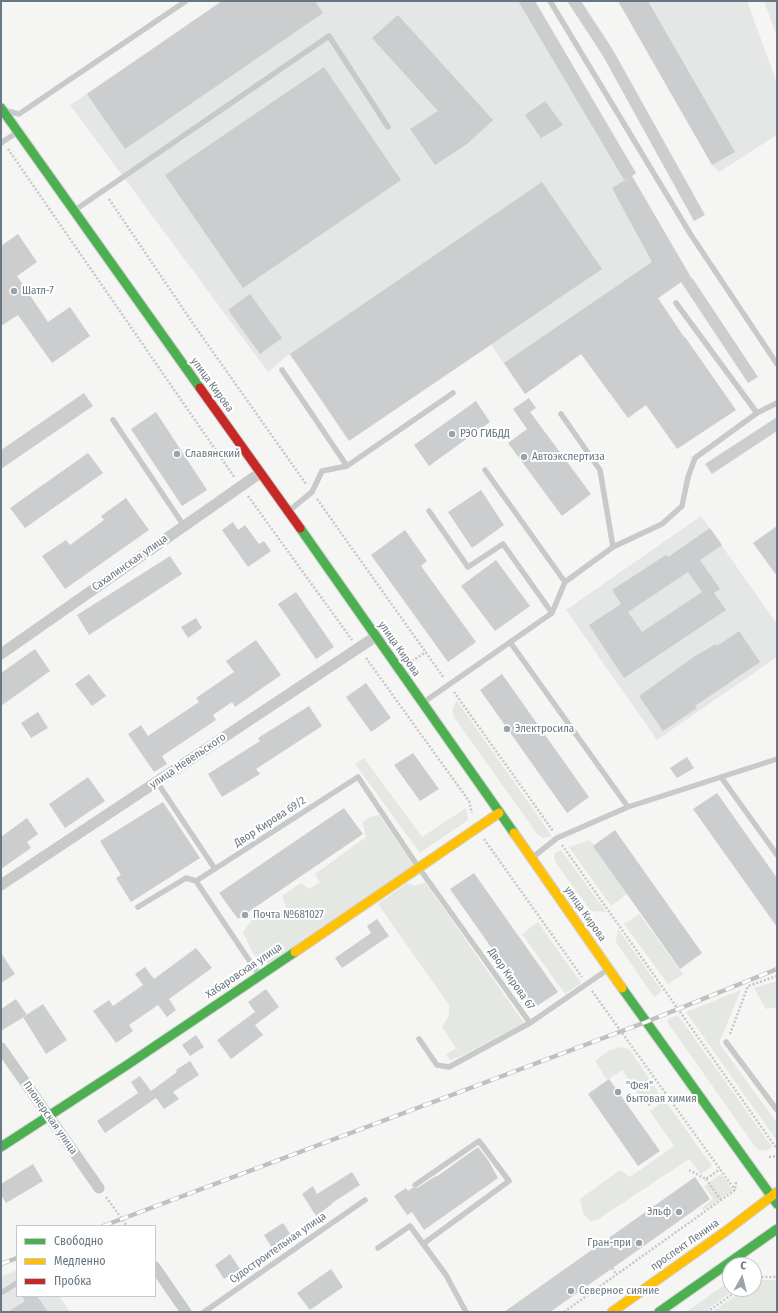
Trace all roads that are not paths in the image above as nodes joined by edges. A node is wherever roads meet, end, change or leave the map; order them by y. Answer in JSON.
{"nodes":[{"id":1,"x":186,"y":1,"type":"edge"},
{"id":2,"x":550,"y":1,"type":"edge"},
{"id":3,"x":2,"y":110,"type":"edge"},
{"id":4,"x":19,"y":114,"type":"junction"},
{"id":5,"x":388,"y":128,"type":"dead end"},
{"id":6,"x":18,"y":131,"type":"junction"},
{"id":7,"x":2,"y":142,"type":"edge"},
{"id":8,"x":73,"y":212,"type":"junction"},
{"id":9,"x":676,"y":303,"type":"dead end"},
{"id":10,"x":777,"y":364,"type":"edge"},
{"id":11,"x":282,"y":370,"type":"dead end"},
{"id":12,"x":453,"y":393,"type":"dead end"},
{"id":13,"x":777,"y":403,"type":"edge"},
{"id":14,"x":757,"y":413,"type":"junction"},
{"id":15,"x":561,"y":414,"type":"dead end"},
{"id":16,"x":113,"y":420,"type":"dead end"},
{"id":17,"x":347,"y":466,"type":"junction"},
{"id":18,"x":485,"y":470,"type":"dead end"},
{"id":19,"x":260,"y":473,"type":"junction"},
{"id":20,"x":288,"y":511,"type":"junction"},
{"id":21,"x":429,"y":511,"type":"dead end"},
{"id":22,"x":184,"y":526,"type":"junction"},
{"id":23,"x":613,"y":547,"type":"junction"},
{"id":24,"x":565,"y":582,"type":"junction"},
{"id":25,"x":552,"y":613,"type":"junction"},
{"id":26,"x":375,"y":637,"type":"junction"},
{"id":27,"x":510,"y":642,"type":"junction"},
{"id":28,"x":1,"y":654,"type":"edge"},
{"id":29,"x":422,"y":703,"type":"junction"},
{"id":30,"x":777,"y":759,"type":"edge"},
{"id":31,"x":721,"y":777,"type":"junction"},
{"id":32,"x":157,"y":782,"type":"junction"},
{"id":33,"x":628,"y":807,"type":"junction"},
{"id":34,"x":499,"y":813,"type":"junction"},
{"id":35,"x":777,"y":855,"type":"edge"},
{"id":36,"x":531,"y":858,"type":"junction"},
{"id":37,"x":419,"y":868,"type":"junction"},
{"id":38,"x":215,"y":869,"type":"junction"},
{"id":39,"x":196,"y":881,"type":"junction"},
{"id":40,"x":1,"y":886,"type":"edge"},
{"id":41,"x":138,"y":907,"type":"dead end"},
{"id":42,"x":609,"y":969,"type":"junction"},
{"id":43,"x":260,"y":975,"type":"junction"},
{"id":44,"x":530,"y":1024,"type":"junction"},
{"id":45,"x":419,"y":1039,"type":"dead end"},
{"id":46,"x":726,"y":1042,"type":"road end"},
{"id":47,"x":1,"y":1048,"type":"edge"},
{"id":48,"x":777,"y":1110,"type":"edge"},
{"id":49,"x":49,"y":1116,"type":"junction"},
{"id":50,"x":1,"y":1147,"type":"edge"},
{"id":51,"x":415,"y":1184,"type":"dead end"},
{"id":52,"x":99,"y":1188,"type":"road end"},
{"id":53,"x":775,"y":1198,"type":"edge"},
{"id":54,"x":365,"y":1200,"type":"dead end"},
{"id":55,"x":777,"y":1229,"type":"edge"},
{"id":56,"x":423,"y":1244,"type":"junction"},
{"id":57,"x":378,"y":1248,"type":"dead end"},
{"id":58,"x":156,"y":1268,"type":"edge"},
{"id":59,"x":16,"y":1284,"type":"edge"},
{"id":60,"x":1,"y":1293,"type":"edge"},
{"id":61,"x":186,"y":1312,"type":"edge"},
{"id":62,"x":204,"y":1312,"type":"edge"},
{"id":63,"x":466,"y":1312,"type":"edge"},
{"id":64,"x":612,"y":1312,"type":"edge"},
{"id":65,"x":659,"y":1312,"type":"edge"}],
"edges":[{"from":1,"to":4,"type":"lane"},
{"from":2,"to":10,"type":"lane"},
{"from":3,"to":4,"type":"lane"},
{"from":3,"to":6,"type":"main road","name":"улица Кирова"},
{"from":4,"to":6,"type":"lane"},
{"from":5,"to":8,"type":"lane"},
{"from":6,"to":7,"type":"lane"},
{"from":6,"to":8,"type":"main road","name":"улица Кирова"},
{"from":8,"to":19,"type":"main road","name":"улица Кирова"},
{"from":9,"to":14,"type":"lane"},
{"from":11,"to":17,"type":"lane"},
{"from":12,"to":17,"type":"lane"},
{"from":13,"to":14,"type":"lane"},
{"from":14,"to":23,"type":"lane"},
{"from":15,"to":23,"type":"lane"},
{"from":16,"to":22,"type":"lane"},
{"from":17,"to":20,"type":"lane"},
{"from":18,"to":24,"type":"lane"},
{"from":19,"to":20,"type":"main road","name":"улица Кирова"},
{"from":19,"to":22,"type":"street","name":"Сахалинская улица"},
{"from":20,"to":26,"type":"main road","name":"улица Кирова"},
{"from":21,"to":25,"type":"lane"},
{"from":22,"to":28,"type":"street","name":"Сахалинская улица"},
{"from":23,"to":24,"type":"lane"},
{"from":24,"to":25,"type":"lane"},
{"from":25,"to":27,"type":"lane"},
{"from":26,"to":29,"type":"main road","name":"улица Кирова"},
{"from":26,"to":32,"type":"street","name":"улица Невельского"},
{"from":27,"to":29,"type":"lane"},
{"from":27,"to":33,"type":"lane"},
{"from":29,"to":34,"type":"main road","name":"улица Кирова"},
{"from":30,"to":31,"type":"lane"},
{"from":31,"to":33,"type":"lane"},
{"from":31,"to":35,"type":"lane"},
{"from":32,"to":38,"type":"lane"},
{"from":32,"to":40,"type":"street","name":"улица Невельского"},
{"from":33,"to":36,"type":"lane"},
{"from":34,"to":36,"type":"main road","name":"улица Кирова"},
{"from":34,"to":37,"type":"main road","name":"Хабаровская улица"},
{"from":36,"to":42,"type":"main road","name":"улица Кирова"},
{"from":37,"to":38,"type":"lane","name":"Двор Кирова 69/2"},
{"from":37,"to":43,"type":"main road","name":"Хабаровская улица"},
{"from":37,"to":44,"type":"lane","name":"Двор Кирова 67"},
{"from":38,"to":39,"type":"lane","name":"Двор Кирова 69/2"},
{"from":39,"to":41,"type":"lane"},
{"from":39,"to":43,"type":"lane"},
{"from":42,"to":44,"type":"lane","name":"Двор Кирова 67"},
{"from":42,"to":53,"type":"main road","name":"улица Кирова"},
{"from":43,"to":49,"type":"main road","name":"Хабаровская улица"},
{"from":44,"to":45,"type":"lane"},
{"from":46,"to":48,"type":"lane"},
{"from":47,"to":49,"type":"street","name":"Пионерская улица"},
{"from":49,"to":50,"type":"main road","name":"Хабаровская улица"},
{"from":49,"to":52,"type":"street","name":"Пионерская улица"},
{"from":51,"to":56,"type":"lane"},
{"from":53,"to":64,"type":"main road","name":"проспект Ленина"},
{"from":54,"to":62,"type":"lane","name":"Судостроительная улица"},
{"from":55,"to":65,"type":"main road"},
{"from":56,"to":57,"type":"lane"},
{"from":56,"to":63,"type":"lane"},
{"from":58,"to":61,"type":"street"},
{"from":59,"to":60,"type":"lane"}]}
